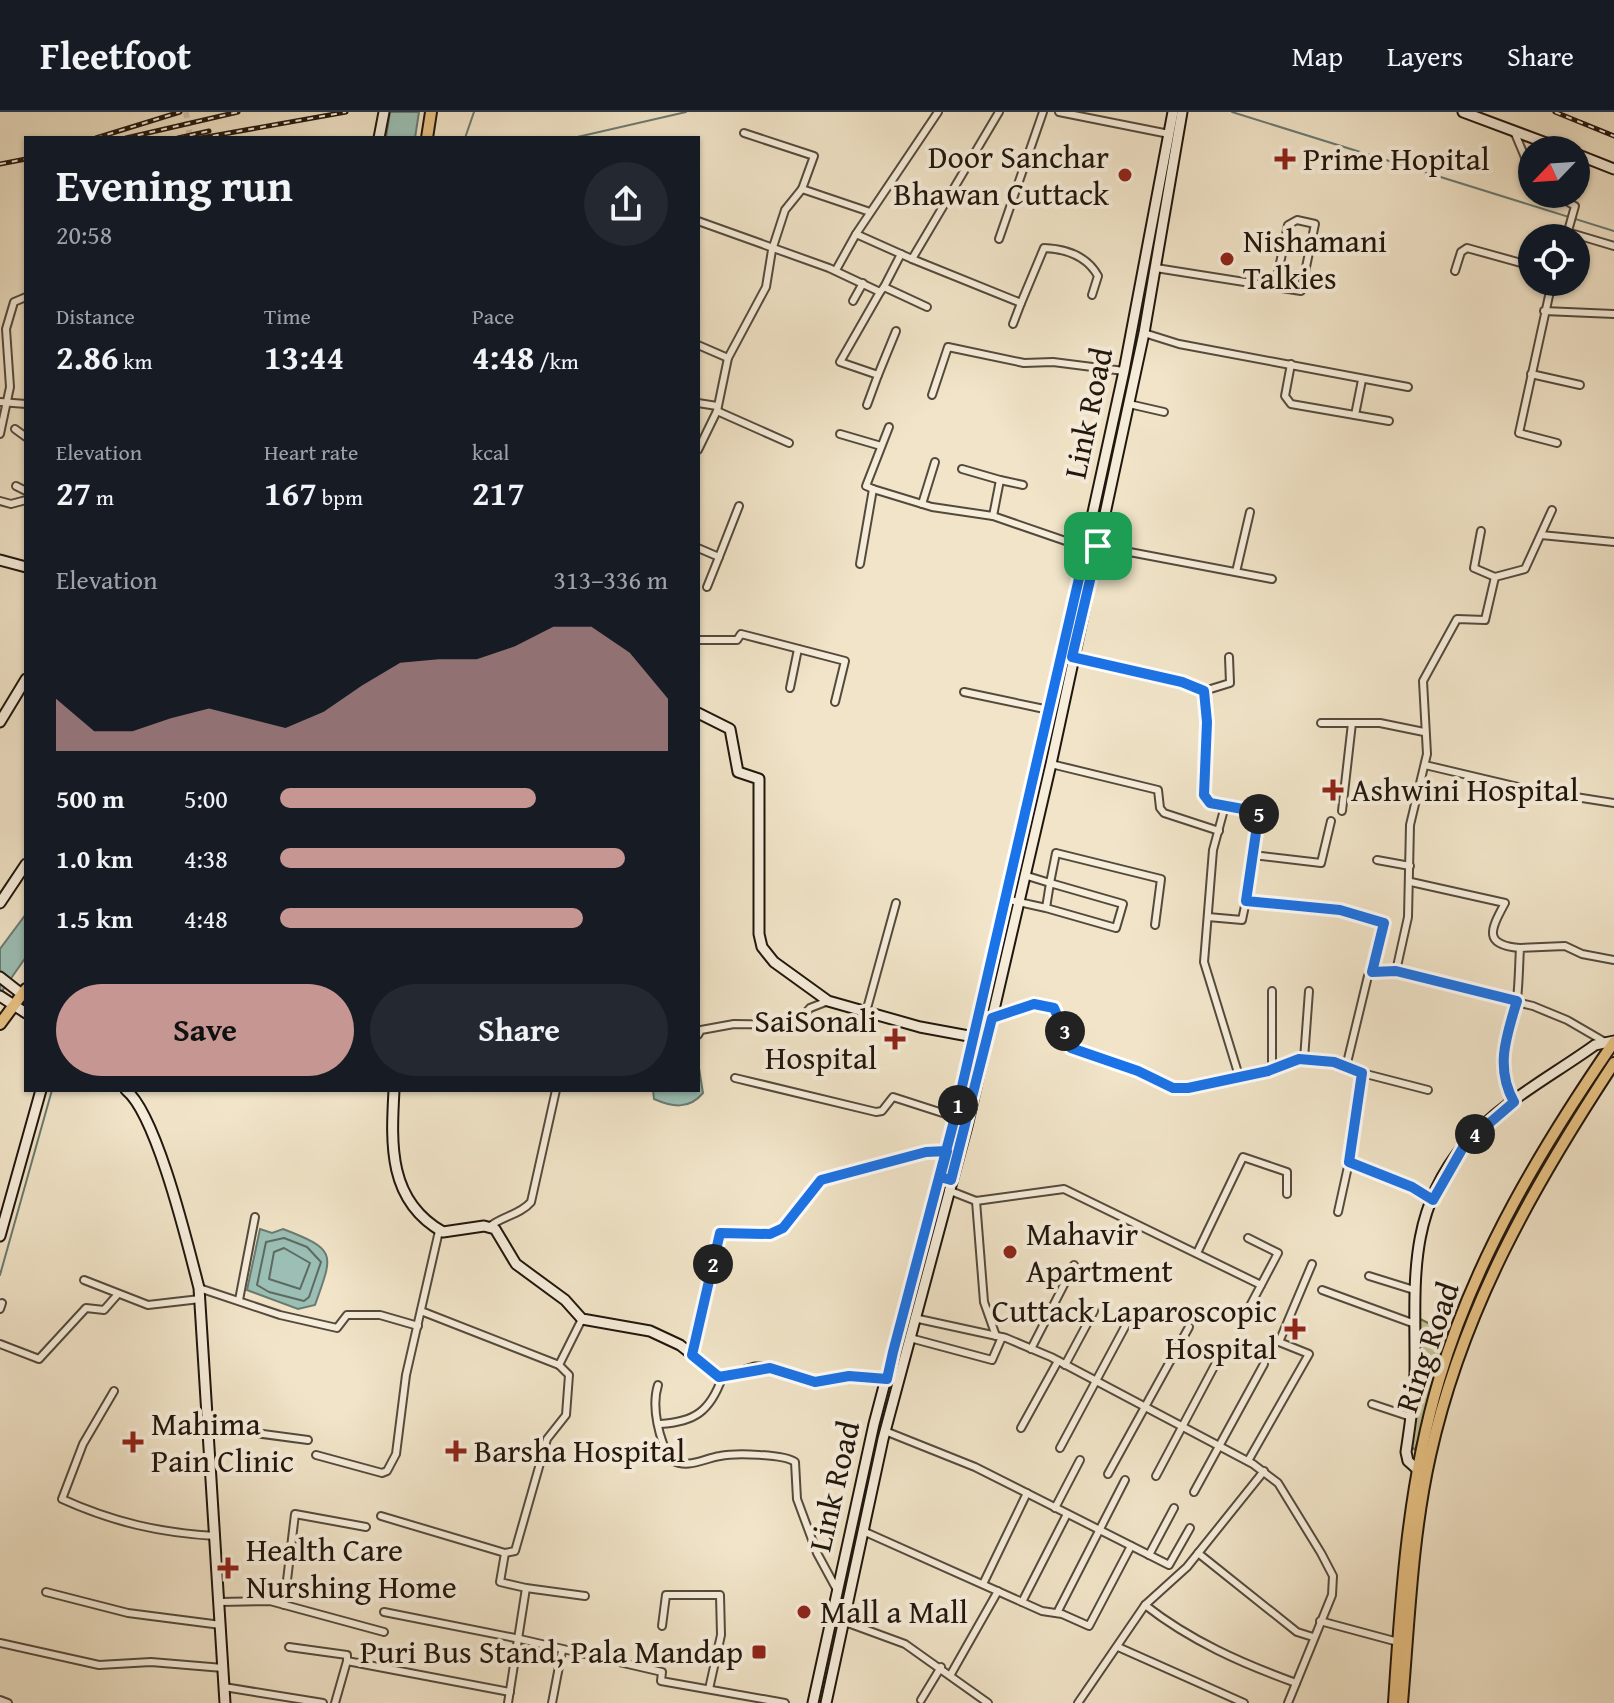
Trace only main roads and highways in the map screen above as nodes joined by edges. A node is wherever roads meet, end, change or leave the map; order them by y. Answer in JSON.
{"nodes":[{"id":1,"x":384,"y":112,"type":"edge"},
{"id":2,"x":431,"y":112,"type":"edge"},
{"id":3,"x":1463,"y":112,"type":"edge"},
{"id":4,"x":1178,"y":114,"type":"edge"},
{"id":5,"x":379,"y":136,"type":"edge"},
{"id":6,"x":427,"y":136,"type":"edge"},
{"id":7,"x":1527,"y":136,"type":"edge"},
{"id":8,"x":1590,"y":160,"type":"edge"},
{"id":9,"x":1614,"y":169,"type":"edge"},
{"id":10,"x":0,"y":560,"type":"edge"},
{"id":11,"x":24,"y":566,"type":"edge"},
{"id":12,"x":24,"y":682,"type":"edge"},
{"id":13,"x":700,"y":714,"type":"edge"},
{"id":14,"x":0,"y":722,"type":"edge"},
{"id":15,"x":24,"y":867,"type":"edge"},
{"id":16,"x":0,"y":903,"type":"edge"},
{"id":17,"x":0,"y":977,"type":"edge"},
{"id":18,"x":24,"y":992,"type":"edge"},
{"id":19,"x":0,"y":996,"type":"edge"},
{"id":20,"x":12,"y":1004,"type":"junction"},
{"id":21,"x":24,"y":1012,"type":"edge"},
{"id":22,"x":0,"y":1024,"type":"edge"},
{"id":23,"x":974,"y":1037,"type":"junction"},
{"id":24,"x":1611,"y":1042,"type":"edge"},
{"id":25,"x":1614,"y":1063,"type":"edge"},
{"id":26,"x":40,"y":1092,"type":"edge"},
{"id":27,"x":130,"y":1092,"type":"edge"},
{"id":28,"x":394,"y":1092,"type":"edge"},
{"id":29,"x":940,"y":1177,"type":"junction"},
{"id":30,"x":950,"y":1185,"type":"junction"},
{"id":31,"x":0,"y":1236,"type":"edge"},
{"id":32,"x":887,"y":1379,"type":"junction"},
{"id":33,"x":1418,"y":1470,"type":"junction"},
{"id":34,"x":225,"y":1703,"type":"edge"},
{"id":35,"x":813,"y":1703,"type":"edge"},
{"id":36,"x":826,"y":1703,"type":"edge"},
{"id":37,"x":1394,"y":1703,"type":"edge"},
{"id":38,"x":1402,"y":1703,"type":"edge"}],
"edges":[{"from":1,"to":5,"type":"main road"},
{"from":2,"to":6,"type":"main road"},
{"from":3,"to":7,"type":"main road"},
{"from":4,"to":23,"type":"main road","name":"Link Road"},
{"from":4,"to":30,"type":"main road","name":"Link Road"},
{"from":8,"to":9,"type":"main road"},
{"from":10,"to":11,"type":"main road"},
{"from":12,"to":14,"type":"main road"},
{"from":13,"to":23,"type":"main road"},
{"from":15,"to":16,"type":"main road"},
{"from":17,"to":18,"type":"main road"},
{"from":18,"to":20,"type":"main road"},
{"from":19,"to":20,"type":"main road"},
{"from":20,"to":21,"type":"main road"},
{"from":20,"to":22,"type":"main road"},
{"from":23,"to":29,"type":"main road","name":"Link Road"},
{"from":24,"to":33,"type":"main road","name":"Ring Road"},
{"from":24,"to":33,"type":"main road"},
{"from":25,"to":38,"type":"main road","name":"Ring Road"},
{"from":26,"to":31,"type":"main road"},
{"from":27,"to":34,"type":"main road"},
{"from":28,"to":32,"type":"main road"},
{"from":29,"to":30,"type":"main road"},
{"from":29,"to":32,"type":"main road","name":"Link Road"},
{"from":30,"to":36,"type":"main road","name":"Link Road"},
{"from":32,"to":35,"type":"main road","name":"Link Road"},
{"from":33,"to":37,"type":"main road","name":"Ring Road"}]}
